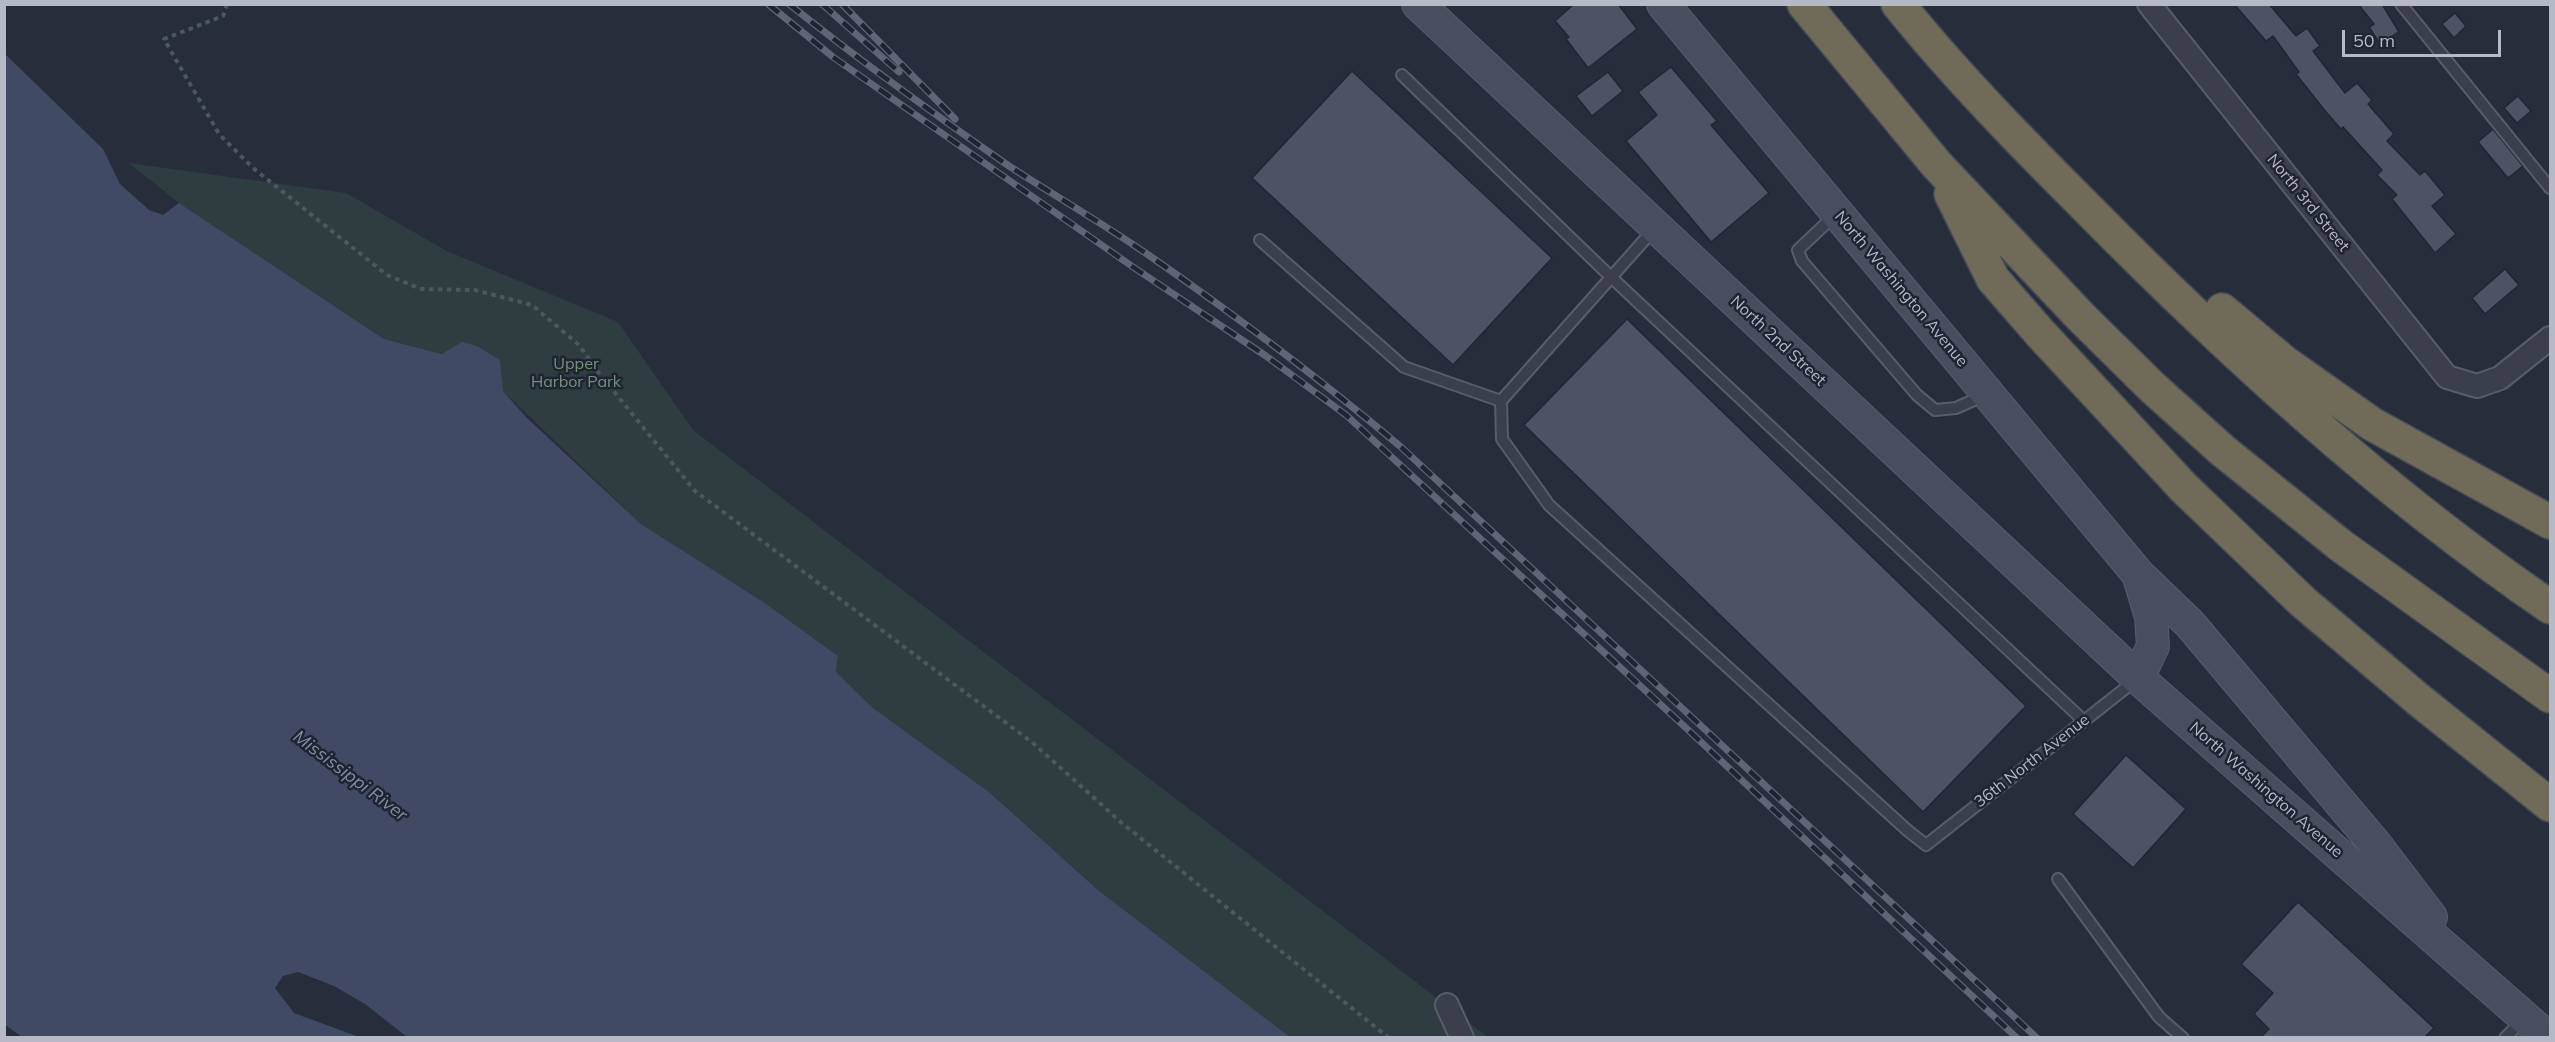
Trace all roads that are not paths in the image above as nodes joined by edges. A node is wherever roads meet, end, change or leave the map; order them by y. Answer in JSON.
{"nodes":[{"id":1,"x":1418,"y":4,"type":"edge"},
{"id":2,"x":1663,"y":4,"type":"edge"},
{"id":3,"x":1804,"y":4,"type":"edge"},
{"id":4,"x":1898,"y":4,"type":"edge"},
{"id":5,"x":2149,"y":4,"type":"edge"},
{"id":6,"x":2401,"y":4,"type":"edge"},
{"id":7,"x":1933,"y":46,"type":"junction"},
{"id":8,"x":1402,"y":75,"type":"dead end"},
{"id":9,"x":1937,"y":165,"type":"junction"},
{"id":10,"x":2550,"y":188,"type":"edge"},
{"id":11,"x":1838,"y":212,"type":"junction"},
{"id":12,"x":1656,"y":227,"type":"junction"},
{"id":13,"x":1260,"y":240,"type":"dead end"},
{"id":14,"x":1611,"y":277,"type":"junction"},
{"id":15,"x":2550,"y":338,"type":"edge"},
{"id":16,"x":1988,"y":393,"type":"junction"},
{"id":17,"x":1501,"y":401,"type":"junction"},
{"id":18,"x":2547,"y":519,"type":"edge"},
{"id":19,"x":2138,"y":574,"type":"junction"},
{"id":20,"x":2550,"y":607,"type":"edge"},
{"id":21,"x":2138,"y":678,"type":"junction"},
{"id":22,"x":2550,"y":696,"type":"edge"},
{"id":23,"x":2084,"y":721,"type":"junction"},
{"id":24,"x":2550,"y":804,"type":"edge"},
{"id":25,"x":2058,"y":879,"type":"dead end"},
{"id":26,"x":2475,"y":974,"type":"junction"},
{"id":27,"x":1447,"y":1005,"type":"dead end"},
{"id":28,"x":2526,"y":1031,"type":"edge"},
{"id":29,"x":1461,"y":1038,"type":"edge"},
{"id":30,"x":2183,"y":1038,"type":"edge"}],
"edges":[{"from":1,"to":12,"type":"street","name":"North 2nd Street"},
{"from":2,"to":11,"type":"street","name":"North Washington Avenue"},
{"from":3,"to":9,"type":"highway"},
{"from":4,"to":7,"type":"highway"},
{"from":5,"to":15,"type":"street","name":"North 3rd Street"},
{"from":6,"to":10,"type":"lane"},
{"from":7,"to":18,"type":"highway"},
{"from":7,"to":20,"type":"highway"},
{"from":8,"to":14,"type":"lane"},
{"from":9,"to":22,"type":"highway"},
{"from":9,"to":24,"type":"highway"},
{"from":11,"to":16,"type":"street","name":"North Washington Avenue"},
{"from":11,"to":16,"type":"lane"},
{"from":12,"to":14,"type":"lane"},
{"from":12,"to":21,"type":"street","name":"North 2nd Street"},
{"from":13,"to":17,"type":"lane"},
{"from":14,"to":17,"type":"lane"},
{"from":14,"to":23,"type":"lane"},
{"from":16,"to":19,"type":"street","name":"North Washington Avenue"},
{"from":17,"to":23,"type":"lane","name":"36th North Avenue"},
{"from":19,"to":21,"type":"street","name":"North Washington Avenue"},
{"from":19,"to":26,"type":"street","name":"North Washington Avenue"},
{"from":21,"to":23,"type":"lane","name":"36th North Avenue"},
{"from":21,"to":26,"type":"street","name":"North Washington Avenue"},
{"from":25,"to":30,"type":"lane"},
{"from":26,"to":28,"type":"street","name":"North Washington Avenue"},
{"from":27,"to":29,"type":"street"}]}
